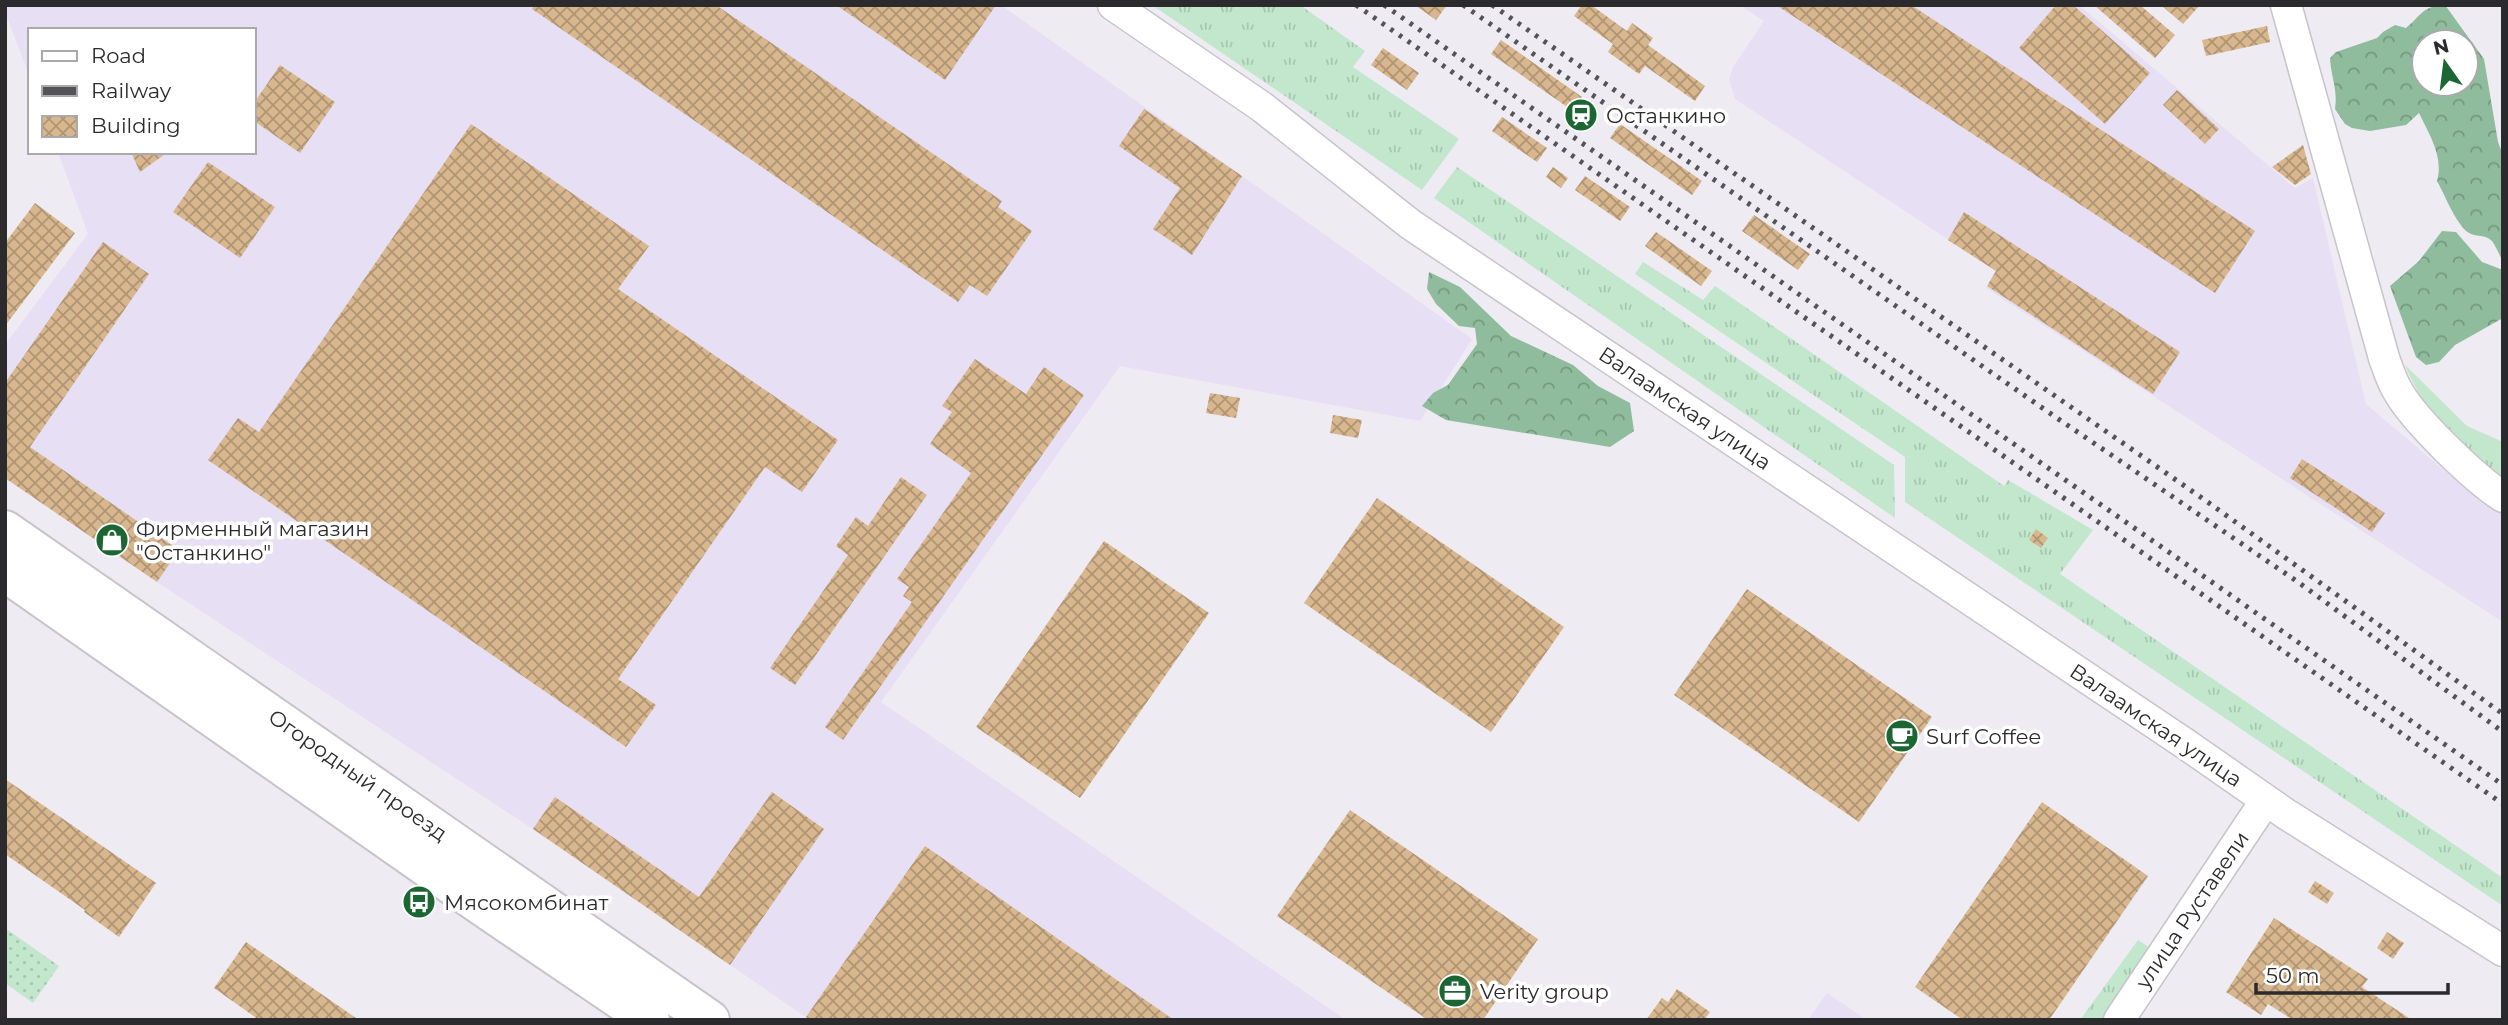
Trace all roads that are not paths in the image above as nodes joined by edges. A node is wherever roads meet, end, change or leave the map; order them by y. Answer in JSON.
{"nodes":[{"id":1,"x":1113,"y":5,"type":"edge"},
{"id":2,"x":2286,"y":5,"type":"edge"},
{"id":3,"x":2503,"y":497,"type":"edge"},
{"id":4,"x":5,"y":530,"type":"edge"},
{"id":5,"x":5,"y":572,"type":"edge"},
{"id":6,"x":2266,"y":800,"type":"junction"},
{"id":7,"x":2503,"y":951,"type":"edge"},
{"id":8,"x":650,"y":1020,"type":"edge"},
{"id":9,"x":710,"y":1020,"type":"edge"},
{"id":10,"x":2119,"y":1020,"type":"edge"}],
"edges":[{"from":1,"to":6,"type":"street","name":"Валаамская улица"},
{"from":2,"to":3,"type":"street"},
{"from":4,"to":9,"type":"main road","name":"Огородный проезд"},
{"from":5,"to":8,"type":"main road","name":"Огородный проезд"},
{"from":6,"to":7,"type":"street","name":"Валаамская улица"},
{"from":6,"to":10,"type":"street","name":"улица Руставели"}]}
